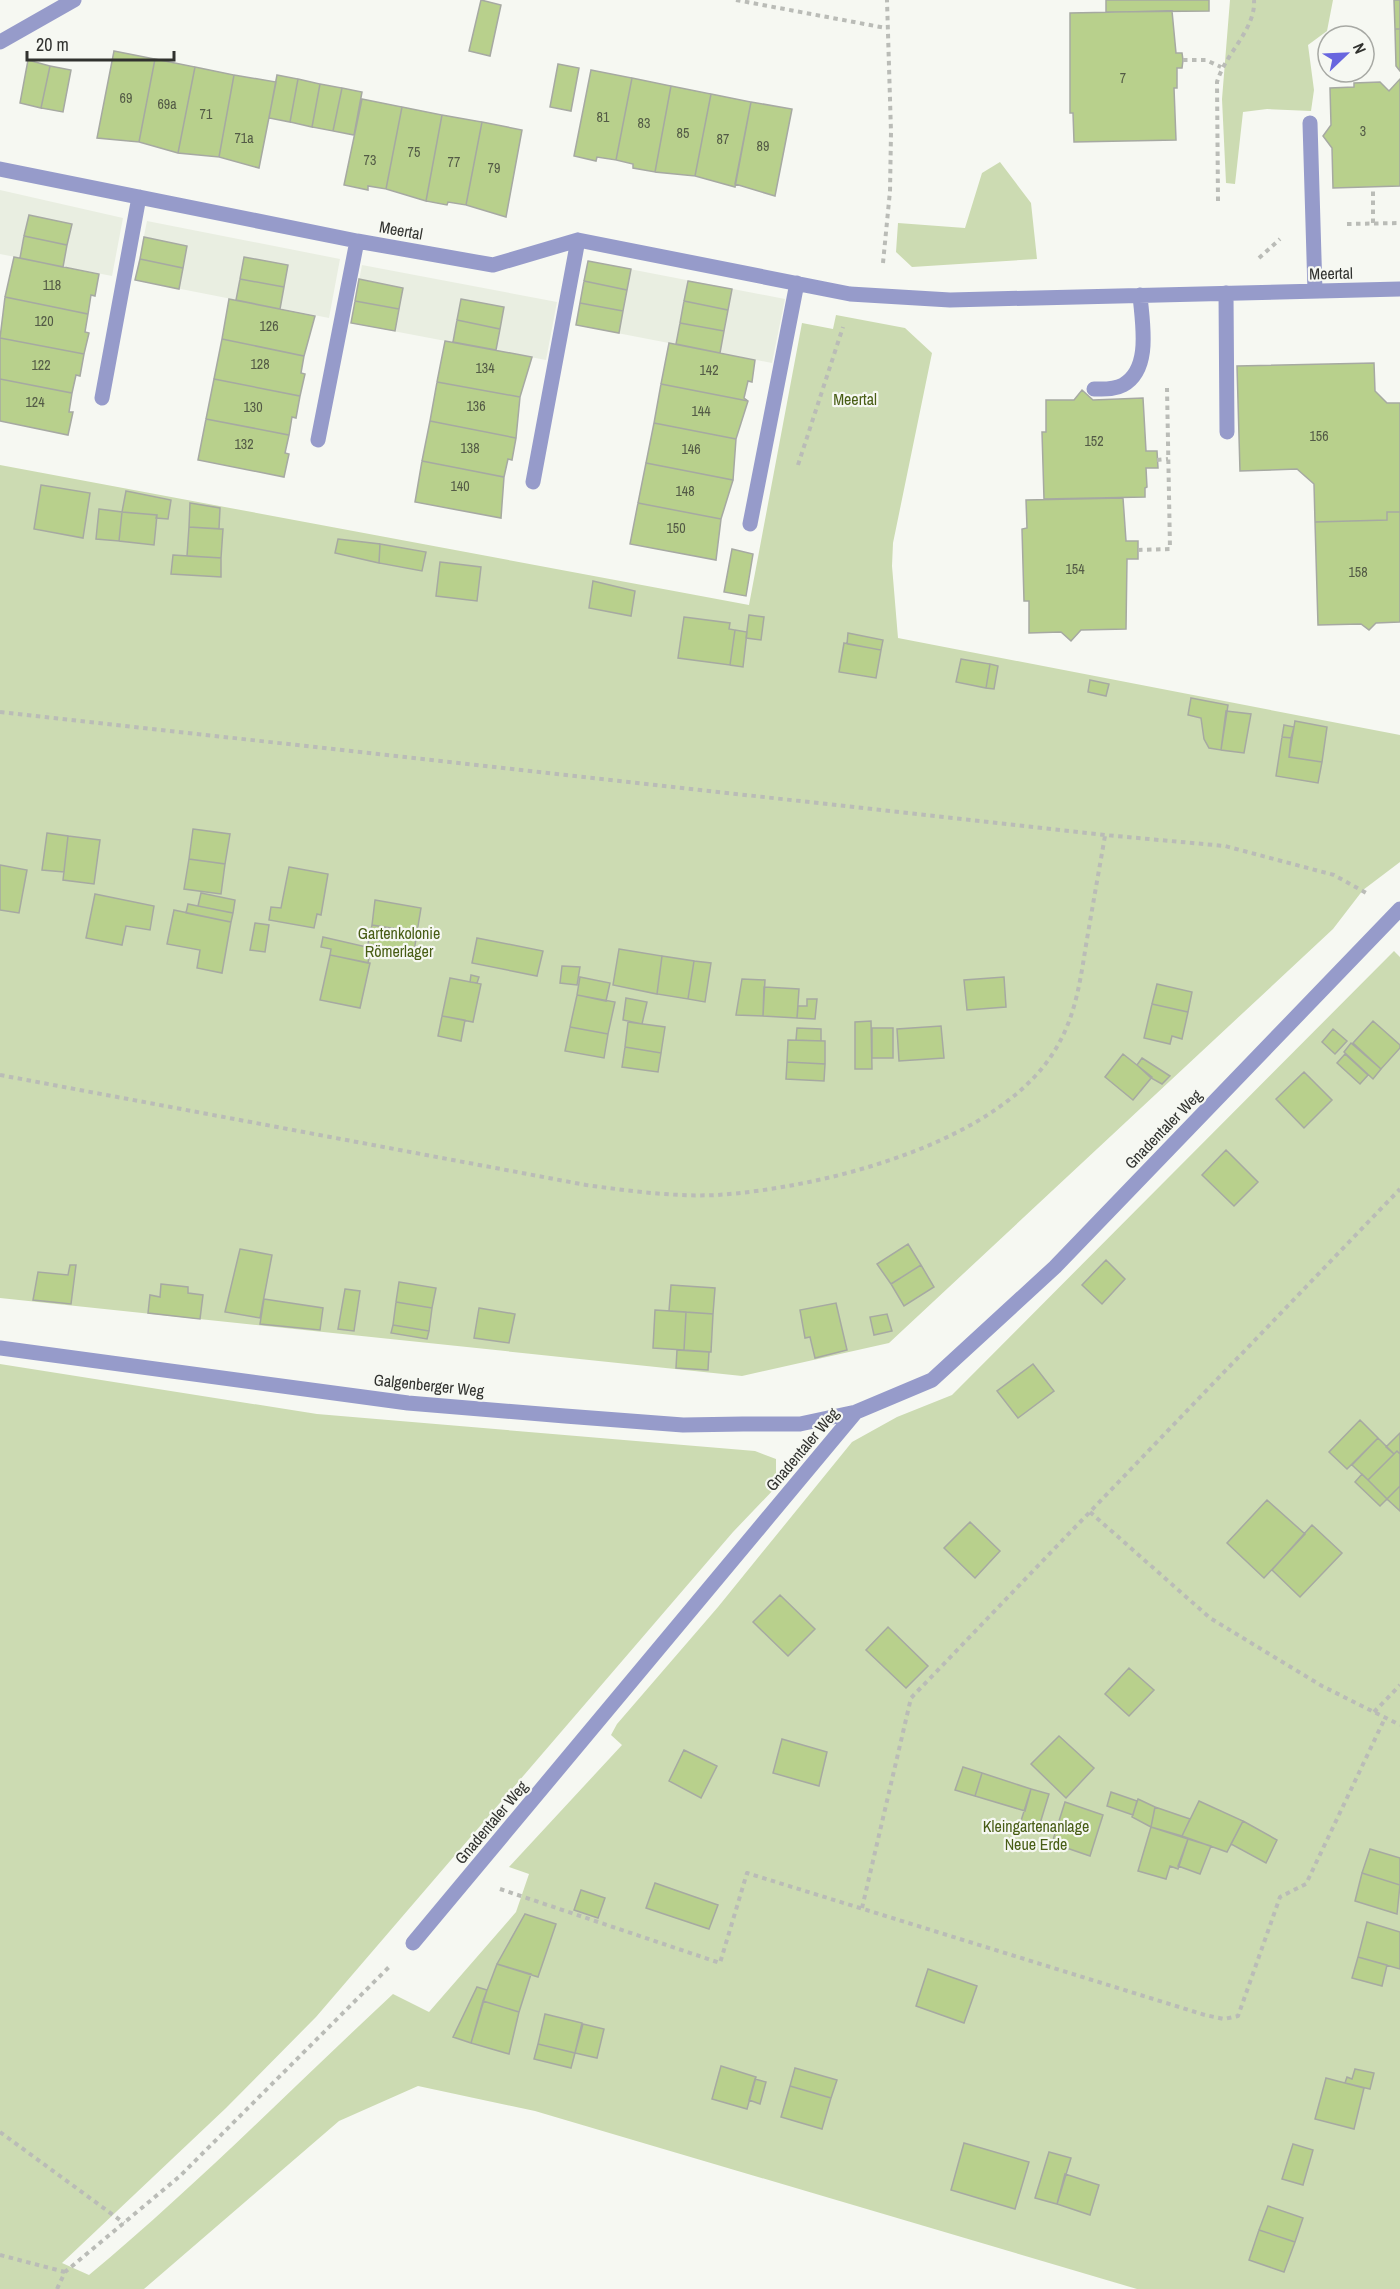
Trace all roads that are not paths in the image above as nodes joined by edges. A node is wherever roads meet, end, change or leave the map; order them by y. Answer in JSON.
{"nodes":[{"id":1,"x":74,"y":0,"type":"edge"},
{"id":2,"x":0,"y":42,"type":"edge"},
{"id":3,"x":1310,"y":123,"type":"dead end"},
{"id":4,"x":0,"y":169,"type":"edge"},
{"id":5,"x":139,"y":197,"type":"junction"},
{"id":6,"x":578,"y":240,"type":"junction"},
{"id":7,"x":357,"y":241,"type":"junction"},
{"id":8,"x":797,"y":283,"type":"junction"},
{"id":9,"x":1400,"y":289,"type":"edge"},
{"id":10,"x":1315,"y":291,"type":"junction"},
{"id":11,"x":1226,"y":293,"type":"junction"},
{"id":12,"x":1140,"y":295,"type":"junction"},
{"id":13,"x":1094,"y":389,"type":"dead end"},
{"id":14,"x":102,"y":398,"type":"dead end"},
{"id":15,"x":1227,"y":432,"type":"dead end"},
{"id":16,"x":318,"y":440,"type":"dead end"},
{"id":17,"x":533,"y":482,"type":"dead end"},
{"id":18,"x":750,"y":524,"type":"dead end"},
{"id":19,"x":1397,"y":912,"type":"edge"},
{"id":20,"x":0,"y":1348,"type":"edge"},
{"id":21,"x":856,"y":1412,"type":"junction"},
{"id":22,"x":413,"y":1943,"type":"road end"}],
"edges":[{"from":1,"to":2,"type":"street"},
{"from":3,"to":10,"type":"street"},
{"from":4,"to":5,"type":"street","name":"Meertal"},
{"from":5,"to":7,"type":"street","name":"Meertal"},
{"from":5,"to":14,"type":"street"},
{"from":6,"to":7,"type":"street","name":"Meertal"},
{"from":6,"to":8,"type":"street","name":"Meertal"},
{"from":6,"to":17,"type":"street"},
{"from":7,"to":16,"type":"street","name":"Meertal"},
{"from":8,"to":12,"type":"street","name":"Meertal"},
{"from":8,"to":18,"type":"street"},
{"from":9,"to":10,"type":"street","name":"Meertal"},
{"from":10,"to":11,"type":"street","name":"Meertal"},
{"from":11,"to":12,"type":"street","name":"Meertal"},
{"from":11,"to":15,"type":"street"},
{"from":12,"to":13,"type":"street"},
{"from":19,"to":21,"type":"street","name":"Gnadentaler Weg"},
{"from":20,"to":21,"type":"street","name":"Galgenberger Weg"},
{"from":21,"to":22,"type":"street","name":"Gnadentaler Weg"}]}
